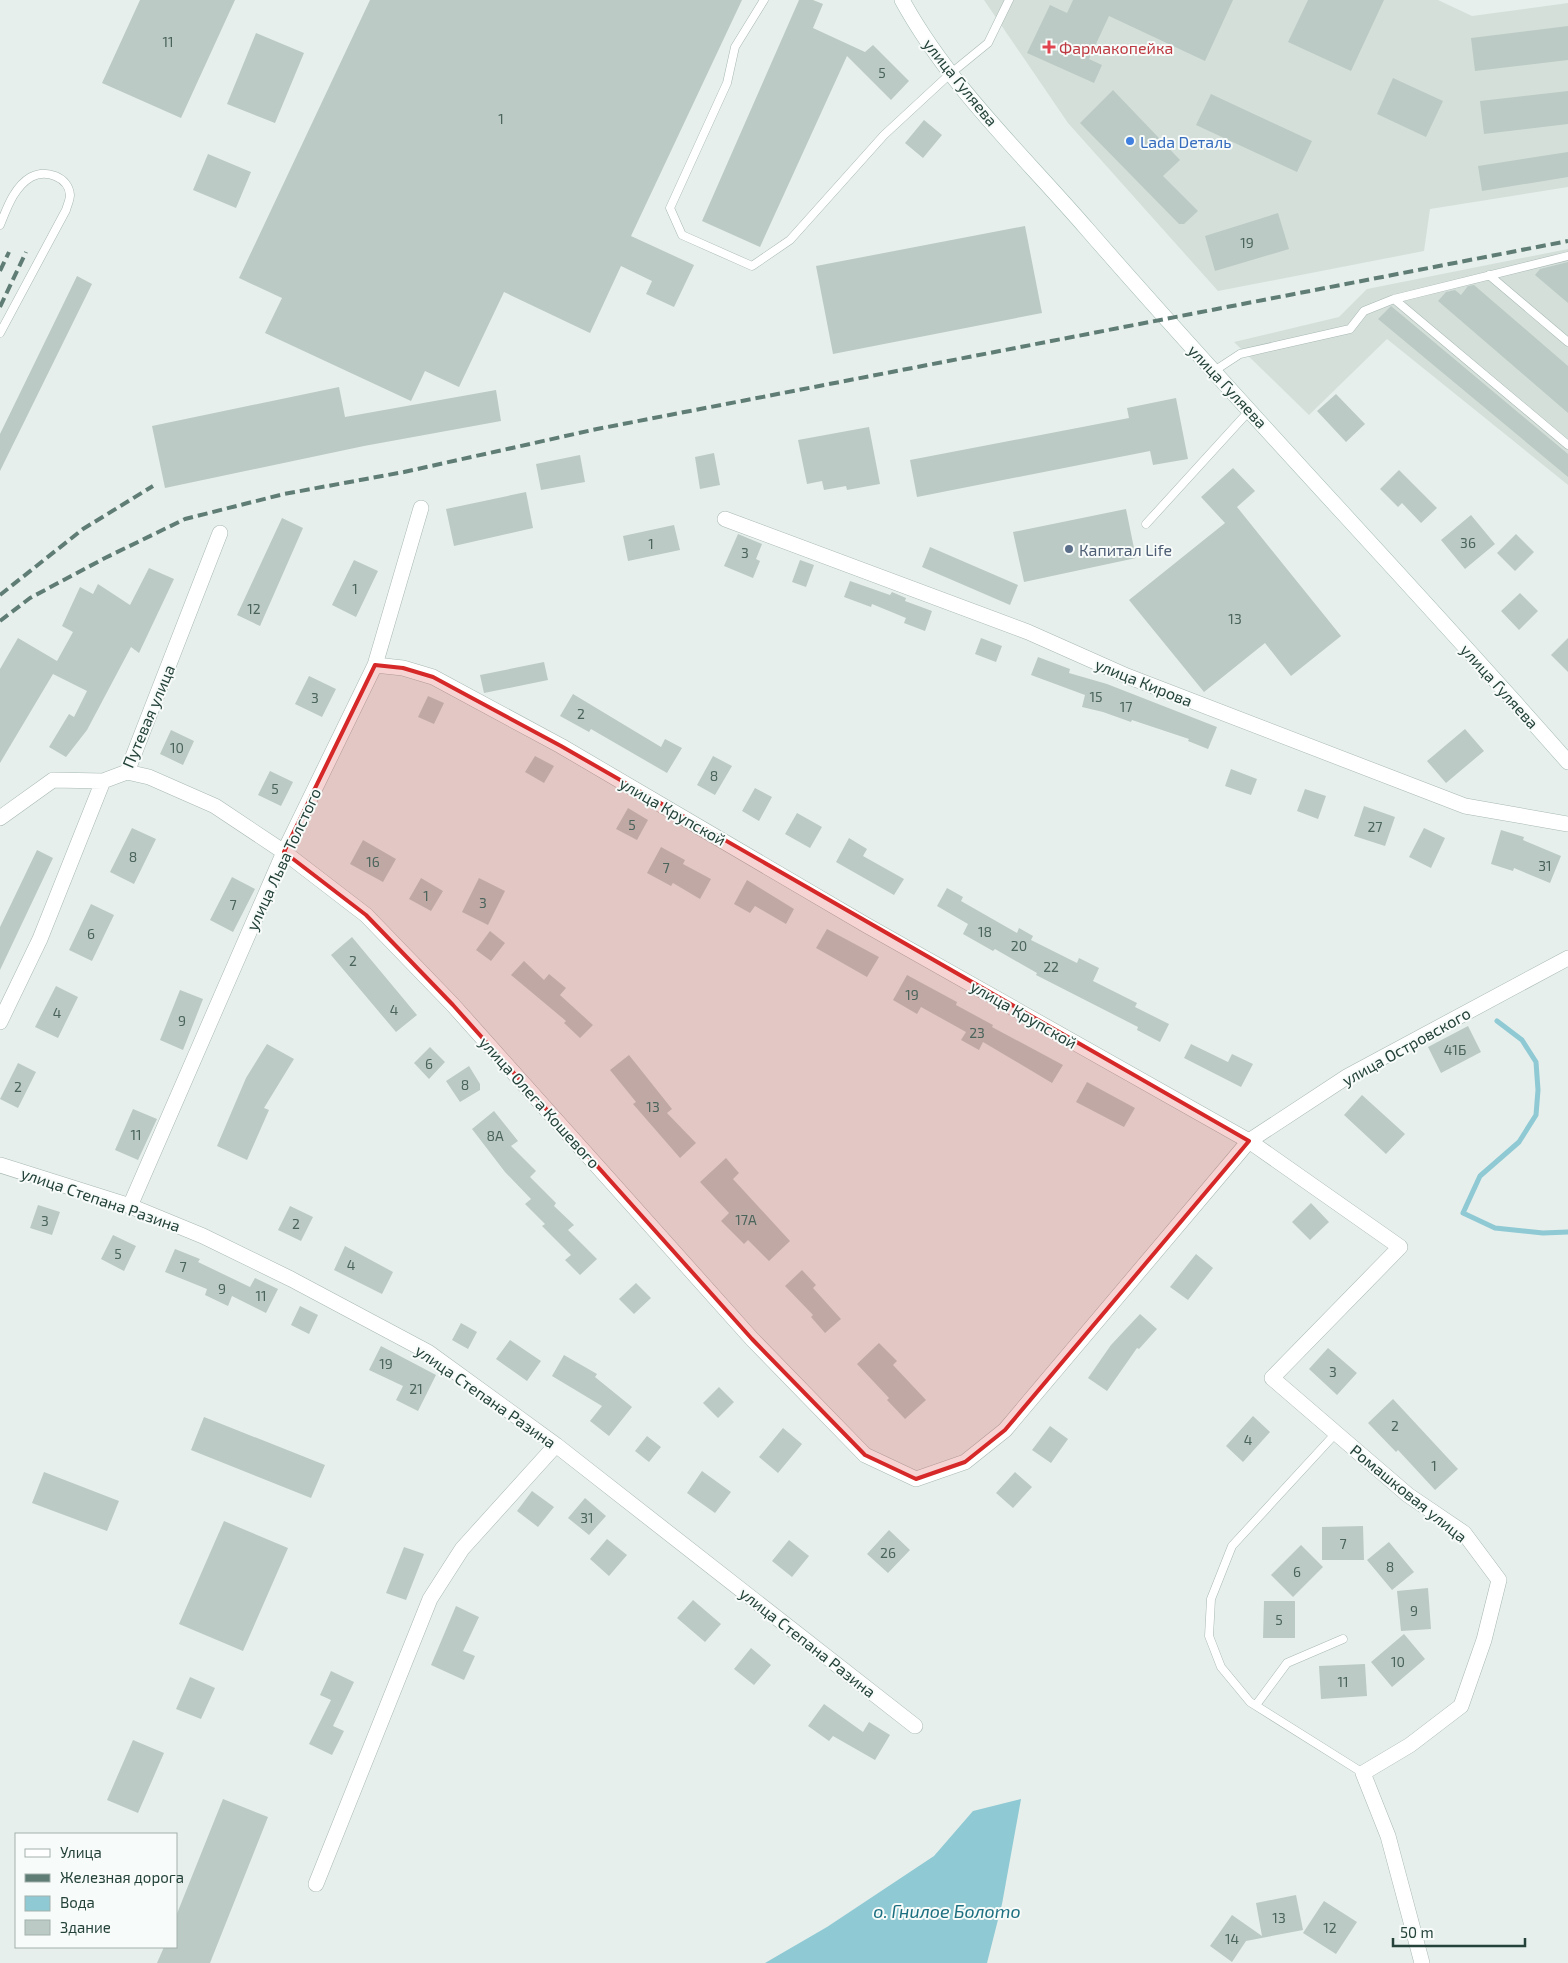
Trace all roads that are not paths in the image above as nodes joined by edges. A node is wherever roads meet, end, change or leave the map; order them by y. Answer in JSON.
{"nodes":[{"id":1,"x":764,"y":0,"type":"edge"},
{"id":2,"x":902,"y":0,"type":"edge"},
{"id":3,"x":1009,"y":0,"type":"edge"},
{"id":4,"x":950,"y":74,"type":"junction"},
{"id":5,"x":0,"y":225,"type":"edge"},
{"id":6,"x":1568,"y":256,"type":"edge"},
{"id":7,"x":1489,"y":275,"type":"junction"},
{"id":8,"x":1394,"y":299,"type":"junction"},
{"id":9,"x":0,"y":332,"type":"edge"},
{"id":10,"x":1568,"y":342,"type":"edge"},
{"id":11,"x":1214,"y":371,"type":"junction"},
{"id":12,"x":1250,"y":410,"type":"junction"},
{"id":13,"x":1568,"y":445,"type":"edge"},
{"id":14,"x":421,"y":508,"type":"dead end"},
{"id":15,"x":725,"y":519,"type":"dead end"},
{"id":16,"x":1146,"y":524,"type":"dead end"},
{"id":17,"x":220,"y":533,"type":"dead end"},
{"id":18,"x":375,"y":665,"type":"junction"},
{"id":19,"x":1568,"y":762,"type":"edge"},
{"id":20,"x":127,"y":772,"type":"junction"},
{"id":21,"x":103,"y":781,"type":"junction"},
{"id":22,"x":0,"y":818,"type":"edge"},
{"id":23,"x":1568,"y":824,"type":"edge"},
{"id":24,"x":284,"y":852,"type":"junction"},
{"id":25,"x":1568,"y":958,"type":"edge"},
{"id":26,"x":0,"y":1022,"type":"edge"},
{"id":27,"x":1249,"y":1141,"type":"junction"},
{"id":28,"x":0,"y":1164,"type":"edge"},
{"id":29,"x":130,"y":1206,"type":"junction"},
{"id":30,"x":1336,"y":1433,"type":"junction"},
{"id":31,"x":556,"y":1444,"type":"junction"},
{"id":32,"x":1343,"y":1639,"type":"dead end"},
{"id":33,"x":1256,"y":1705,"type":"junction"},
{"id":34,"x":915,"y":1726,"type":"dead end"},
{"id":35,"x":1362,"y":1773,"type":"junction"},
{"id":36,"x":316,"y":1884,"type":"dead end"},
{"id":37,"x":1422,"y":1963,"type":"edge"}],
"edges":[{"from":1,"to":4,"type":"lane"},
{"from":2,"to":4,"type":"street","name":"улица Гуляева"},
{"from":3,"to":4,"type":"lane"},
{"from":4,"to":11,"type":"street","name":"улица Гуляева"},
{"from":5,"to":9,"type":"lane"},
{"from":6,"to":7,"type":"lane"},
{"from":7,"to":8,"type":"lane"},
{"from":7,"to":10,"type":"lane"},
{"from":8,"to":11,"type":"lane"},
{"from":8,"to":13,"type":"lane"},
{"from":11,"to":12,"type":"street","name":"улица Гуляева"},
{"from":12,"to":16,"type":"lane"},
{"from":12,"to":19,"type":"street","name":"улица Гуляева"},
{"from":14,"to":18,"type":"street","name":"улица Льва Толстого"},
{"from":15,"to":23,"type":"street","name":"улица Кирова"},
{"from":17,"to":20,"type":"street","name":"Путевая улица"},
{"from":18,"to":24,"type":"street","name":"улица Льва Толстого"},
{"from":18,"to":27,"type":"street","name":"улица Крупской"},
{"from":20,"to":21,"type":"street","name":"Путевая улица"},
{"from":20,"to":24,"type":"street","name":"улица Олега Кошевого"},
{"from":21,"to":22,"type":"street"},
{"from":21,"to":26,"type":"street","name":"Путевая улица"},
{"from":24,"to":27,"type":"street","name":"улица Олега Кошевого"},
{"from":24,"to":29,"type":"street","name":"улица Льва Толстого"},
{"from":25,"to":27,"type":"street","name":"улица Островского"},
{"from":27,"to":30,"type":"street","name":"Ромашковая улица"},
{"from":28,"to":29,"type":"street","name":"улица Степана Разина"},
{"from":29,"to":31,"type":"street","name":"улица Степана Разина"},
{"from":30,"to":33,"type":"lane"},
{"from":30,"to":35,"type":"street","name":"Ромашковая улица"},
{"from":31,"to":34,"type":"street","name":"улица Степана Разина"},
{"from":31,"to":36,"type":"street"},
{"from":32,"to":33,"type":"lane"},
{"from":33,"to":35,"type":"lane"},
{"from":35,"to":37,"type":"street"}]}
